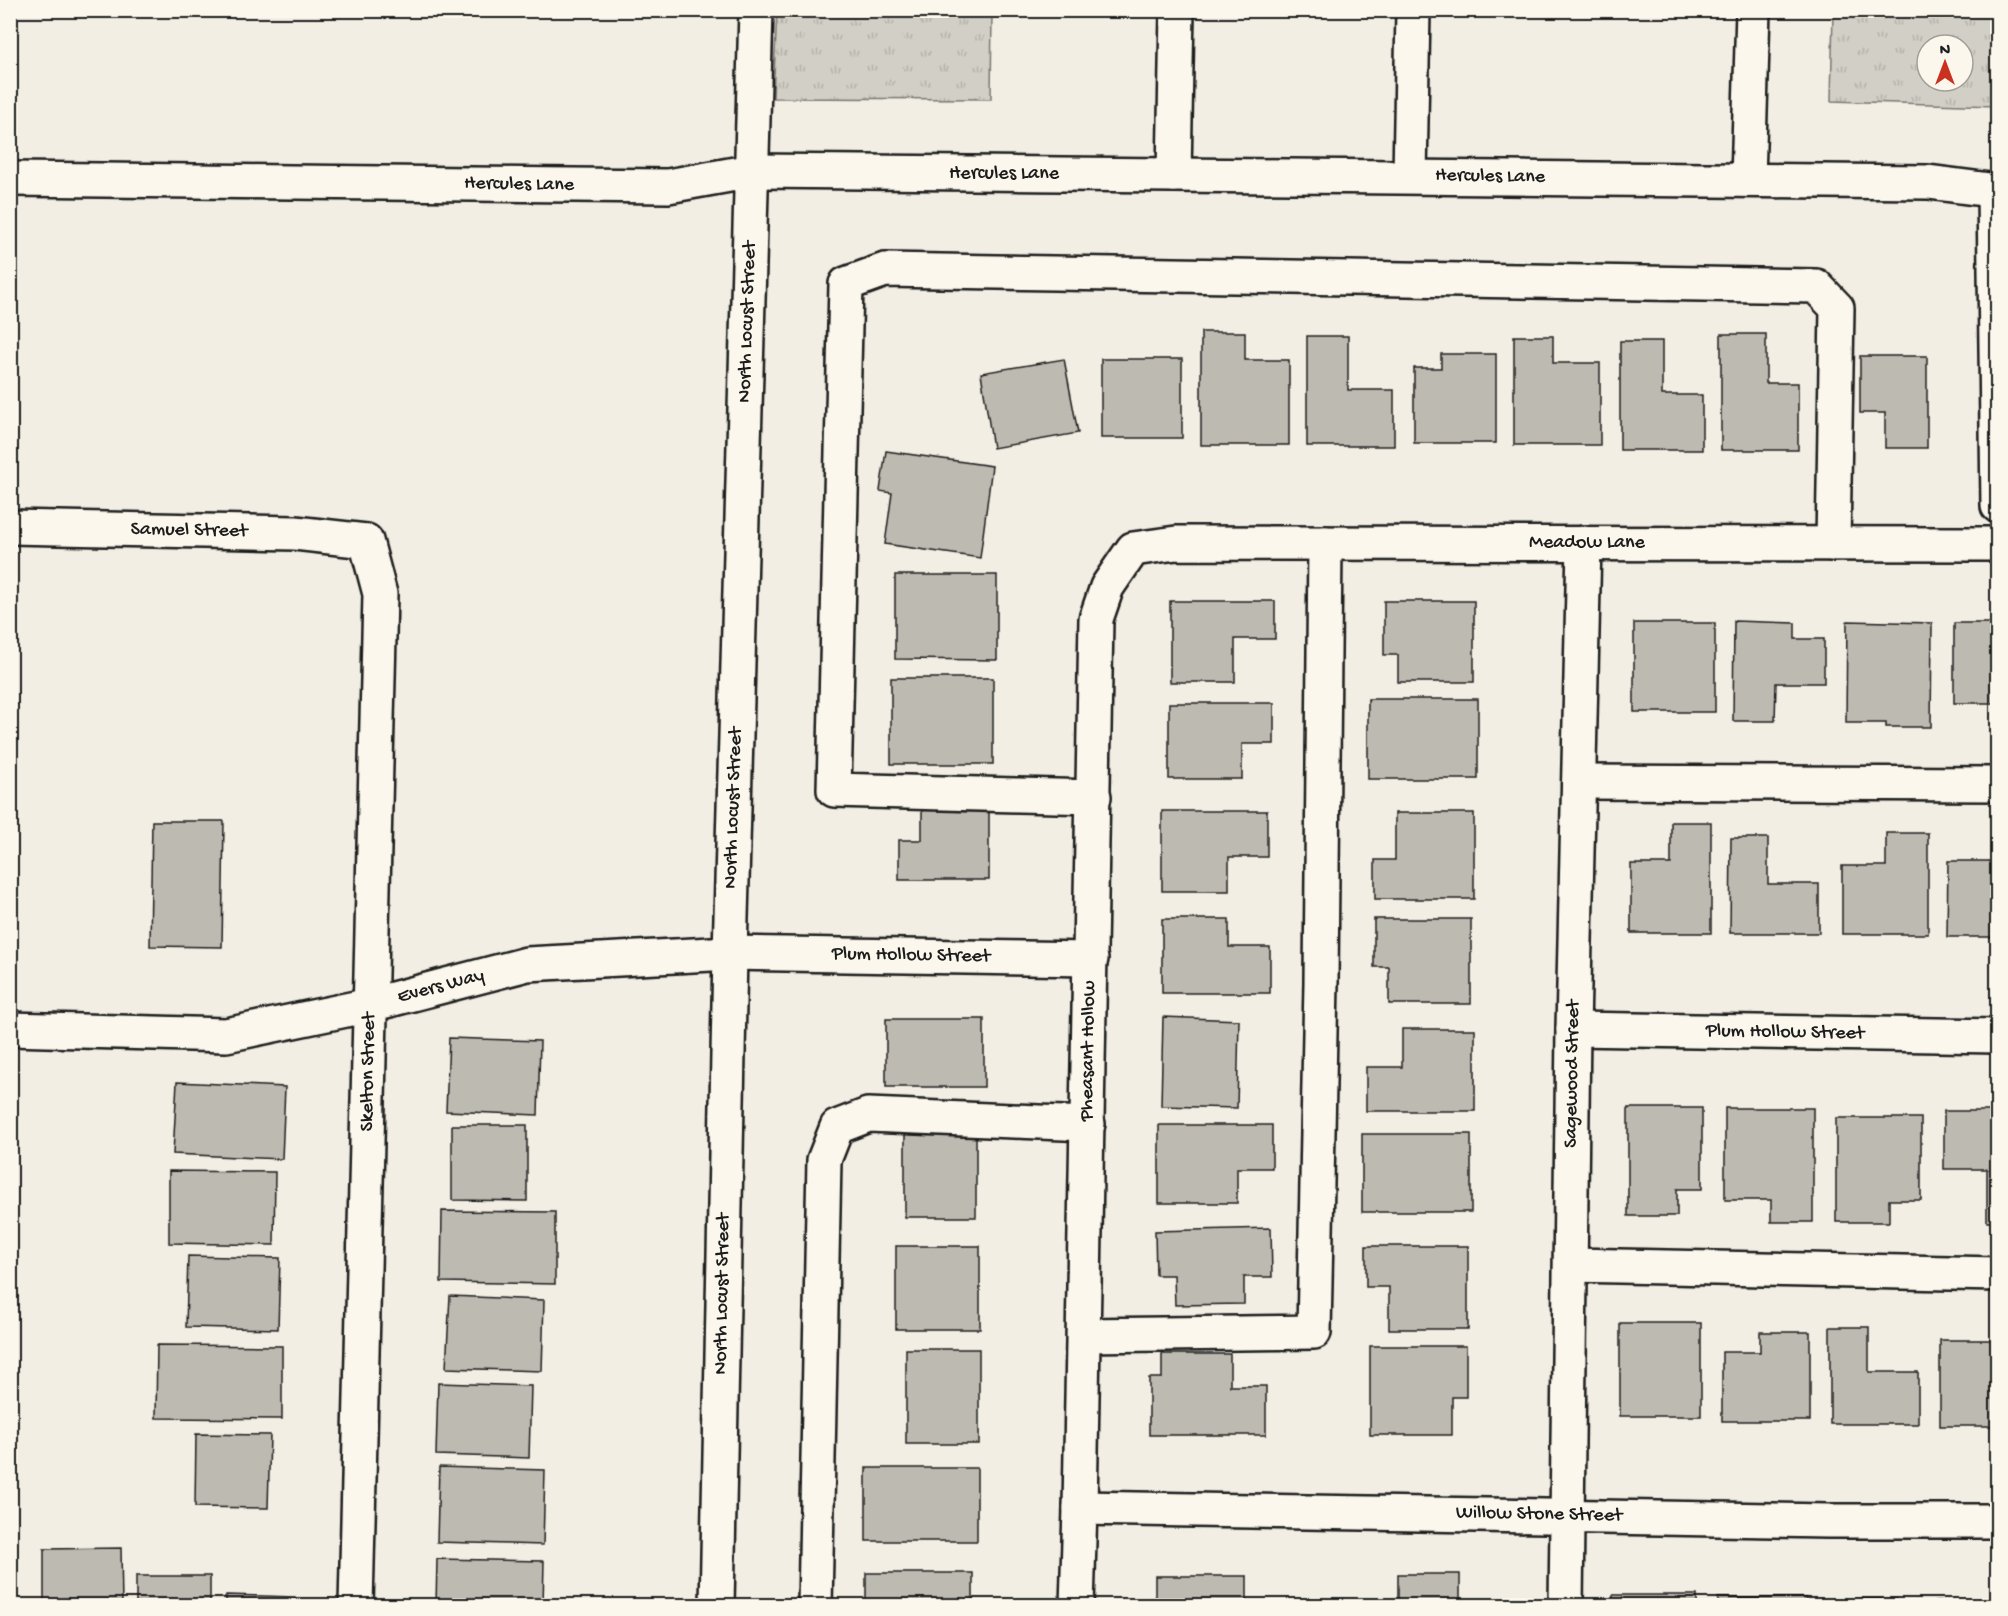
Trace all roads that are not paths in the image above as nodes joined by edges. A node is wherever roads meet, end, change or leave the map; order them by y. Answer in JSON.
{"nodes":[{"id":1,"x":756,"y":10,"type":"edge"},
{"id":2,"x":1177,"y":10,"type":"edge"},
{"id":3,"x":1413,"y":10,"type":"edge"},
{"id":4,"x":1753,"y":10,"type":"edge"},
{"id":5,"x":752,"y":171,"type":"junction"},
{"id":6,"x":1174,"y":175,"type":"junction"},
{"id":7,"x":1410,"y":176,"type":"junction"},
{"id":8,"x":10,"y":179,"type":"edge"},
{"id":9,"x":1748,"y":180,"type":"junction"},
{"id":10,"x":1996,"y":191,"type":"edge"},
{"id":11,"x":1998,"y":506,"type":"edge"},
{"id":12,"x":10,"y":527,"type":"edge"},
{"id":13,"x":366,"y":540,"type":"joint"},
{"id":14,"x":1176,"y":543,"type":"joint"},
{"id":15,"x":1325,"y":543,"type":"junction"},
{"id":16,"x":1584,"y":543,"type":"junction"},
{"id":17,"x":1833,"y":544,"type":"junction"},
{"id":18,"x":1998,"y":544,"type":"edge"},
{"id":19,"x":1579,"y":782,"type":"junction"},
{"id":20,"x":1998,"y":784,"type":"edge"},
{"id":21,"x":1094,"y":797,"type":"junction"},
{"id":22,"x":730,"y":953,"type":"junction"},
{"id":23,"x":1091,"y":959,"type":"junction"},
{"id":24,"x":370,"y":1005,"type":"junction"},
{"id":25,"x":10,"y":1029,"type":"edge"},
{"id":26,"x":1573,"y":1029,"type":"junction"},
{"id":27,"x":1998,"y":1036,"type":"edge"},
{"id":28,"x":1088,"y":1124,"type":"junction"},
{"id":29,"x":1571,"y":1265,"type":"junction"},
{"id":30,"x":1998,"y":1274,"type":"edge"},
{"id":31,"x":1084,"y":1335,"type":"junction"},
{"id":32,"x":1080,"y":1508,"type":"junction"},
{"id":33,"x":1568,"y":1515,"type":"junction"},
{"id":34,"x":1998,"y":1521,"type":"edge"},
{"id":35,"x":356,"y":1605,"type":"edge"},
{"id":36,"x":717,"y":1605,"type":"edge"},
{"id":37,"x":815,"y":1605,"type":"edge"},
{"id":38,"x":1077,"y":1605,"type":"edge"},
{"id":39,"x":1566,"y":1605,"type":"edge"}],
"edges":[{"from":1,"to":5,"type":"street","name":"North Locust Street"},
{"from":2,"to":6,"type":"street"},
{"from":3,"to":7,"type":"street"},
{"from":4,"to":9,"type":"street"},
{"from":5,"to":6,"type":"street","name":"Hercules Lane"},
{"from":5,"to":8,"type":"street","name":"Hercules Lane"},
{"from":5,"to":22,"type":"street","name":"North Locust Street"},
{"from":6,"to":7,"type":"street","name":"Hercules Lane"},
{"from":7,"to":9,"type":"street","name":"Hercules Lane"},
{"from":9,"to":10,"type":"street","name":"Hercules Lane"},
{"from":10,"to":11,"type":"street"},
{"from":12,"to":13,"type":"street","name":"Samuel Street"},
{"from":13,"to":24,"type":"street","name":"Skelton Street"},
{"from":14,"to":15,"type":"street","name":"Meadow Lane"},
{"from":14,"to":21,"type":"street","name":"Pheasant Hollow"},
{"from":15,"to":16,"type":"street","name":"Meadow Lane"},
{"from":15,"to":31,"type":"street"},
{"from":16,"to":17,"type":"street","name":"Meadow Lane"},
{"from":16,"to":19,"type":"street","name":"Sagewood Street"},
{"from":17,"to":18,"type":"street","name":"Meadow Lane"},
{"from":17,"to":21,"type":"street"},
{"from":19,"to":20,"type":"street"},
{"from":19,"to":26,"type":"street","name":"Sagewood Street"},
{"from":21,"to":23,"type":"street","name":"Pheasant Hollow"},
{"from":22,"to":23,"type":"street","name":"Plum Hollow Street"},
{"from":22,"to":24,"type":"street","name":"Evers Way"},
{"from":22,"to":36,"type":"street","name":"North Locust Street"},
{"from":23,"to":28,"type":"street","name":"Pheasant Hollow"},
{"from":24,"to":25,"type":"street","name":"Evers Way"},
{"from":24,"to":35,"type":"street","name":"Skelton Street"},
{"from":26,"to":27,"type":"street","name":"Plum Hollow Street"},
{"from":26,"to":29,"type":"street","name":"Sagewood Street"},
{"from":28,"to":31,"type":"street","name":"Pheasant Hollow"},
{"from":28,"to":37,"type":"street"},
{"from":29,"to":30,"type":"street"},
{"from":29,"to":33,"type":"street","name":"Sagewood Street"},
{"from":31,"to":32,"type":"street","name":"Pheasant Hollow"},
{"from":32,"to":33,"type":"street","name":"Willow Stone Street"},
{"from":32,"to":38,"type":"street","name":"Pheasant Hollow"},
{"from":33,"to":34,"type":"street","name":"Willow Stone Street"},
{"from":33,"to":39,"type":"street","name":"Sagewood Street"}]}
